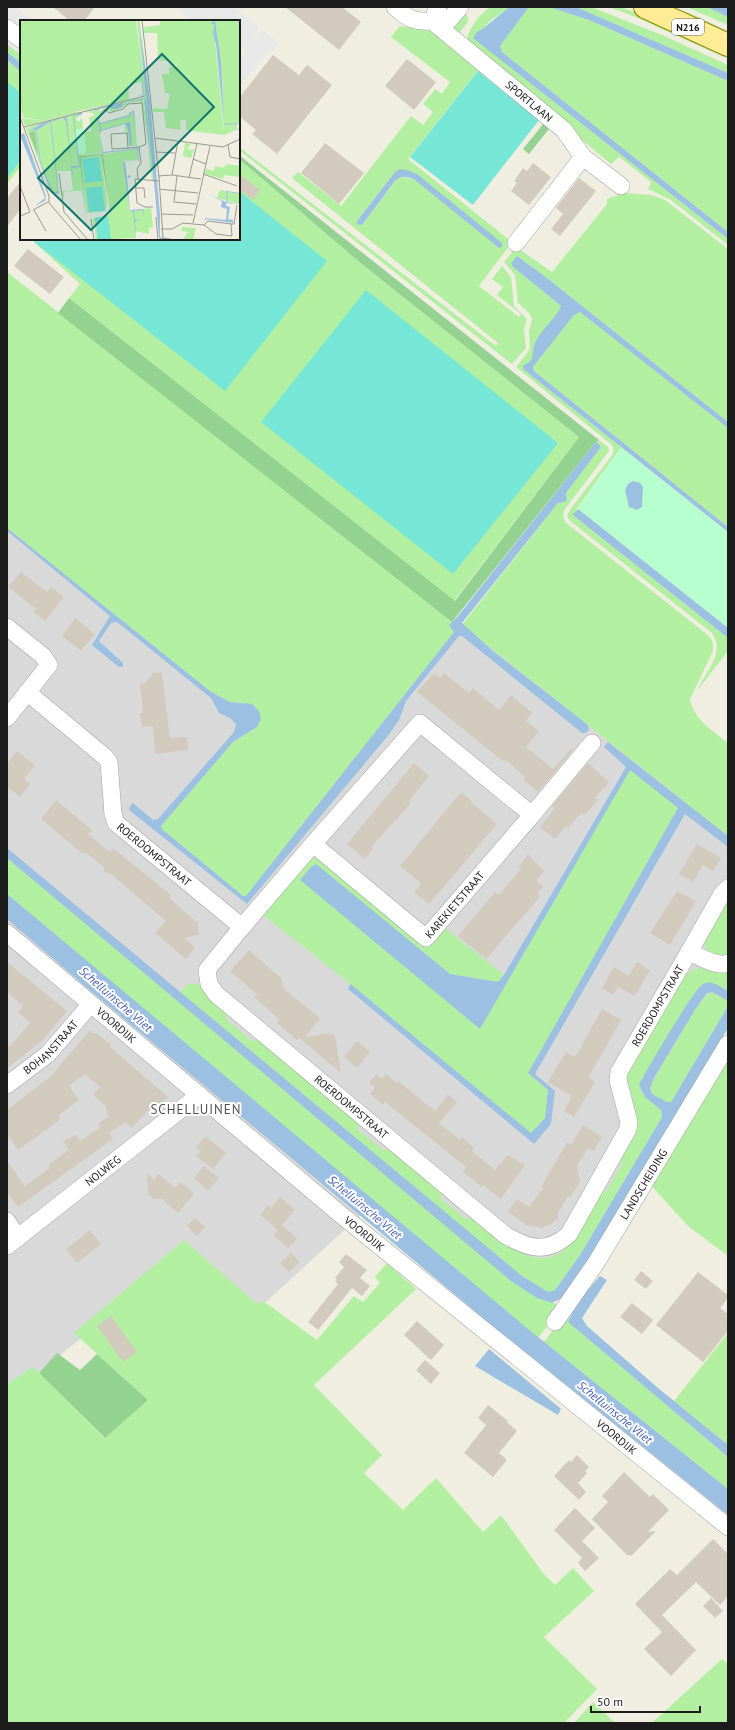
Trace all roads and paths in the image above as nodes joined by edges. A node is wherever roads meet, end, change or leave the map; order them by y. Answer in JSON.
{"nodes":[{"id":1,"x":395,"y":7,"type":"edge"},
{"id":2,"x":460,"y":7,"type":"edge"},
{"id":3,"x":645,"y":8,"type":"edge"},
{"id":4,"x":435,"y":14,"type":"edge"},
{"id":5,"x":7,"y":28,"type":"edge"},
{"id":6,"x":20,"y":38,"type":"edge"},
{"id":7,"x":728,"y":45,"type":"edge"},
{"id":8,"x":583,"y":157,"type":"junction"},
{"id":9,"x":621,"y":186,"type":"dead end"},
{"id":10,"x":516,"y":243,"type":"dead end"},
{"id":11,"x":7,"y":627,"type":"edge"},
{"id":12,"x":27,"y":692,"type":"junction"},
{"id":13,"x":7,"y":718,"type":"edge"},
{"id":14,"x":592,"y":743,"type":"dead end"},
{"id":15,"x":532,"y":815,"type":"junction"},
{"id":16,"x":313,"y":844,"type":"junction"},
{"id":17,"x":728,"y":888,"type":"edge"},
{"id":18,"x":242,"y":927,"type":"junction"},
{"id":19,"x":7,"y":933,"type":"edge"},
{"id":20,"x":689,"y":952,"type":"junction"},
{"id":21,"x":728,"y":963,"type":"edge"},
{"id":22,"x":90,"y":1005,"type":"junction"},
{"id":23,"x":728,"y":1044,"type":"edge"},
{"id":24,"x":7,"y":1085,"type":"edge"},
{"id":25,"x":199,"y":1095,"type":"junction"},
{"id":26,"x":7,"y":1221,"type":"edge"},
{"id":27,"x":13,"y":1242,"type":"edge"},
{"id":28,"x":555,"y":1322,"type":"dead end"},
{"id":29,"x":728,"y":1527,"type":"edge"}],
"edges":[{"from":1,"to":4,"type":"street"},
{"from":2,"to":4,"type":"street"},
{"from":3,"to":7,"type":"main road","number":"N216"},
{"from":4,"to":8,"type":"street","name":"SPORTLAAN"},
{"from":5,"to":6,"type":"street"},
{"from":8,"to":9,"type":"street","name":"SPORTLAAN"},
{"from":8,"to":10,"type":"street"},
{"from":11,"to":12,"type":"street"},
{"from":12,"to":13,"type":"street"},
{"from":12,"to":18,"type":"street","name":"ROERDOMPSTRAAT"},
{"from":14,"to":15,"type":"street","name":"KAREKIETSTRAAT"},
{"from":15,"to":16,"type":"street"},
{"from":15,"to":16,"type":"street","name":"KAREKIETSTRAAT"},
{"from":16,"to":18,"type":"street"},
{"from":17,"to":20,"type":"street","name":"ROERDOMPSTRAAT"},
{"from":18,"to":20,"type":"street","name":"ROERDOMPSTRAAT"},
{"from":19,"to":22,"type":"street","name":"VOORDIJK"},
{"from":20,"to":21,"type":"street","name":"ROERDOMPSTRAAT"},
{"from":22,"to":24,"type":"street","name":"BOHANSTRAAT"},
{"from":22,"to":25,"type":"street","name":"VOORDIJK"},
{"from":23,"to":28,"type":"street","name":"LANDSCHEIDING"},
{"from":25,"to":27,"type":"street","name":"NOLWEG"},
{"from":25,"to":29,"type":"street","name":"VOORDIJK"},
{"from":26,"to":27,"type":"street"}]}
